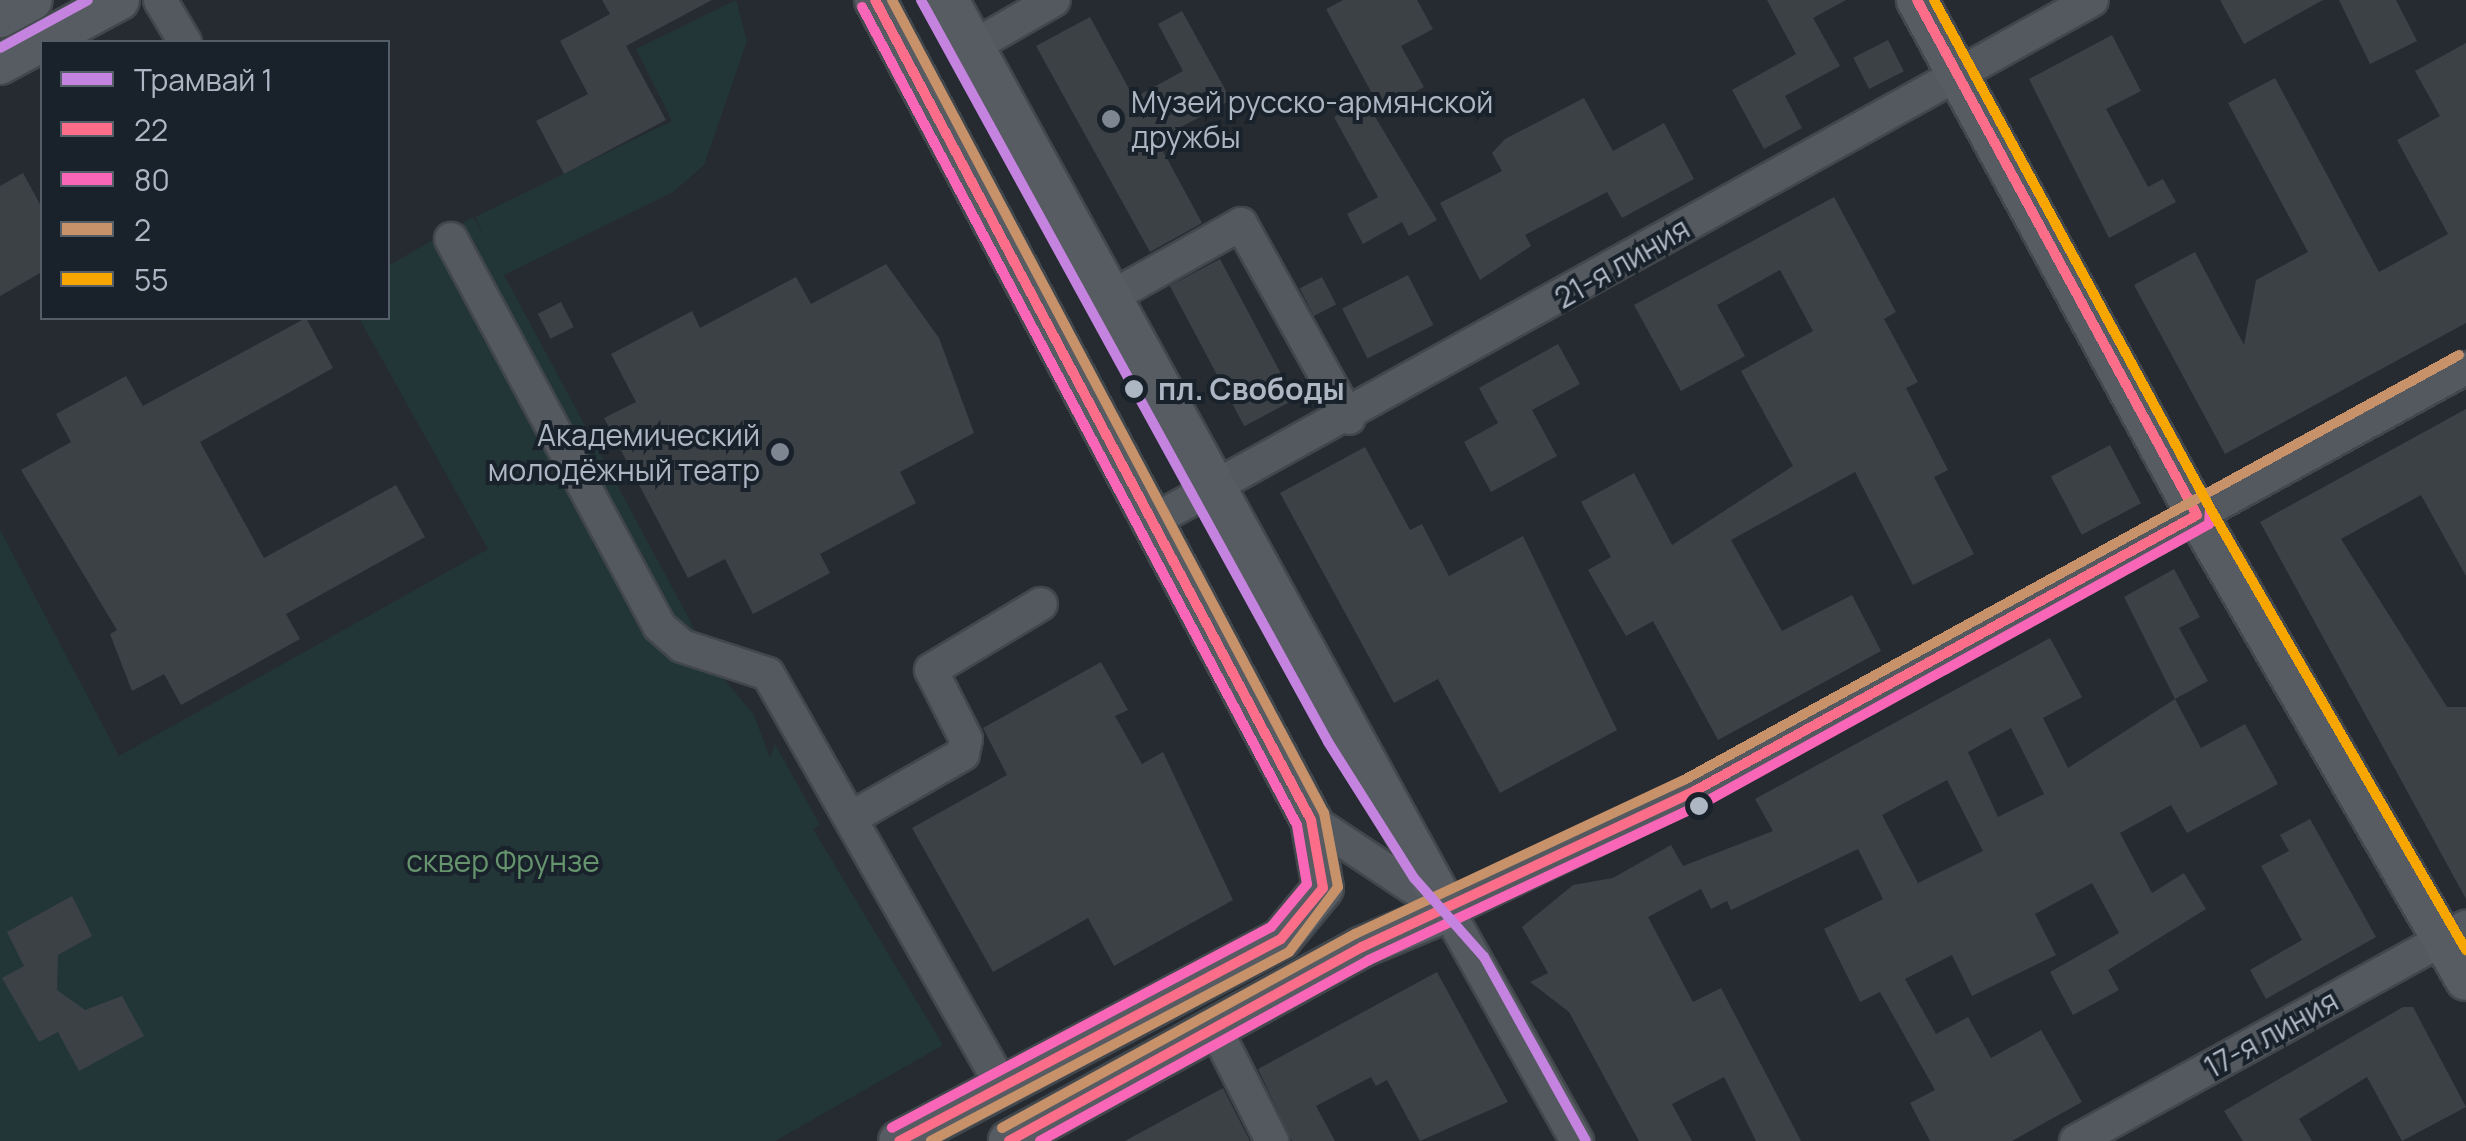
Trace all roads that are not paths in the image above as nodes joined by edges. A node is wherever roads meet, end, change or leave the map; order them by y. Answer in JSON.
{"nodes":[{"id":1,"x":32,"y":0,"type":"edge"},
{"id":2,"x":119,"y":0,"type":"edge"},
{"id":3,"x":160,"y":0,"type":"edge"},
{"id":4,"x":875,"y":0,"type":"edge"},
{"id":5,"x":948,"y":0,"type":"edge"},
{"id":6,"x":1054,"y":0,"type":"edge"},
{"id":7,"x":1917,"y":0,"type":"edge"},
{"id":8,"x":2092,"y":0,"type":"edge"},
{"id":9,"x":0,"y":18,"type":"edge"},
{"id":10,"x":45,"y":40,"type":"edge"},
{"id":11,"x":183,"y":40,"type":"edge"},
{"id":12,"x":40,"y":42,"type":"edge"},
{"id":13,"x":974,"y":46,"type":"junction"},
{"id":14,"x":0,"y":64,"type":"edge"},
{"id":15,"x":1957,"y":73,"type":"junction"},
{"id":16,"x":451,"y":239,"type":"dead end"},
{"id":17,"x":1111,"y":297,"type":"junction"},
{"id":18,"x":2466,"y":368,"type":"edge"},
{"id":19,"x":1349,"y":418,"type":"junction"},
{"id":20,"x":1216,"y":489,"type":"junction"},
{"id":21,"x":2196,"y":514,"type":"junction"},
{"id":22,"x":1151,"y":522,"type":"junction"},
{"id":23,"x":1041,"y":604,"type":"dead end"},
{"id":24,"x":850,"y":818,"type":"junction"},
{"id":25,"x":1311,"y":820,"type":"junction"},
{"id":26,"x":1448,"y":911,"type":"junction"},
{"id":27,"x":2455,"y":932,"type":"edge"},
{"id":28,"x":2466,"y":980,"type":"edge"},
{"id":29,"x":1215,"y":1028,"type":"junction"},
{"id":30,"x":1004,"y":1088,"type":"junction"},
{"id":31,"x":899,"y":1141,"type":"edge"},
{"id":32,"x":1009,"y":1141,"type":"edge"},
{"id":33,"x":1272,"y":1141,"type":"edge"},
{"id":34,"x":1577,"y":1141,"type":"edge"},
{"id":35,"x":2076,"y":1141,"type":"edge"}],
"edges":[{"from":1,"to":9,"type":"main road"},
{"from":2,"to":10,"type":"main road"},
{"from":3,"to":11,"type":"street"},
{"from":4,"to":22,"type":"main road"},
{"from":5,"to":13,"type":"main road"},
{"from":6,"to":13,"type":"street"},
{"from":7,"to":15,"type":"main road"},
{"from":8,"to":15,"type":"street","name":"21-я линия"},
{"from":12,"to":14,"type":"main road"},
{"from":13,"to":17,"type":"main road"},
{"from":15,"to":19,"type":"street","name":"21-я линия"},
{"from":15,"to":21,"type":"main road"},
{"from":16,"to":24,"type":"street"},
{"from":17,"to":19,"type":"street"},
{"from":17,"to":20,"type":"main road"},
{"from":18,"to":21,"type":"street"},
{"from":19,"to":20,"type":"street","name":"21-я линия"},
{"from":20,"to":22,"type":"street","name":"21-я линия"},
{"from":20,"to":26,"type":"main road"},
{"from":21,"to":26,"type":"street"},
{"from":21,"to":27,"type":"main road"},
{"from":22,"to":25,"type":"main road"},
{"from":23,"to":24,"type":"street"},
{"from":24,"to":30,"type":"street"},
{"from":25,"to":26,"type":"street"},
{"from":25,"to":30,"type":"main road"},
{"from":26,"to":29,"type":"main road"},
{"from":26,"to":34,"type":"street"},
{"from":27,"to":28,"type":"main road"},
{"from":27,"to":35,"type":"street","name":"17-я линия"},
{"from":29,"to":32,"type":"main road"},
{"from":29,"to":33,"type":"street"},
{"from":30,"to":31,"type":"main road"}]}
